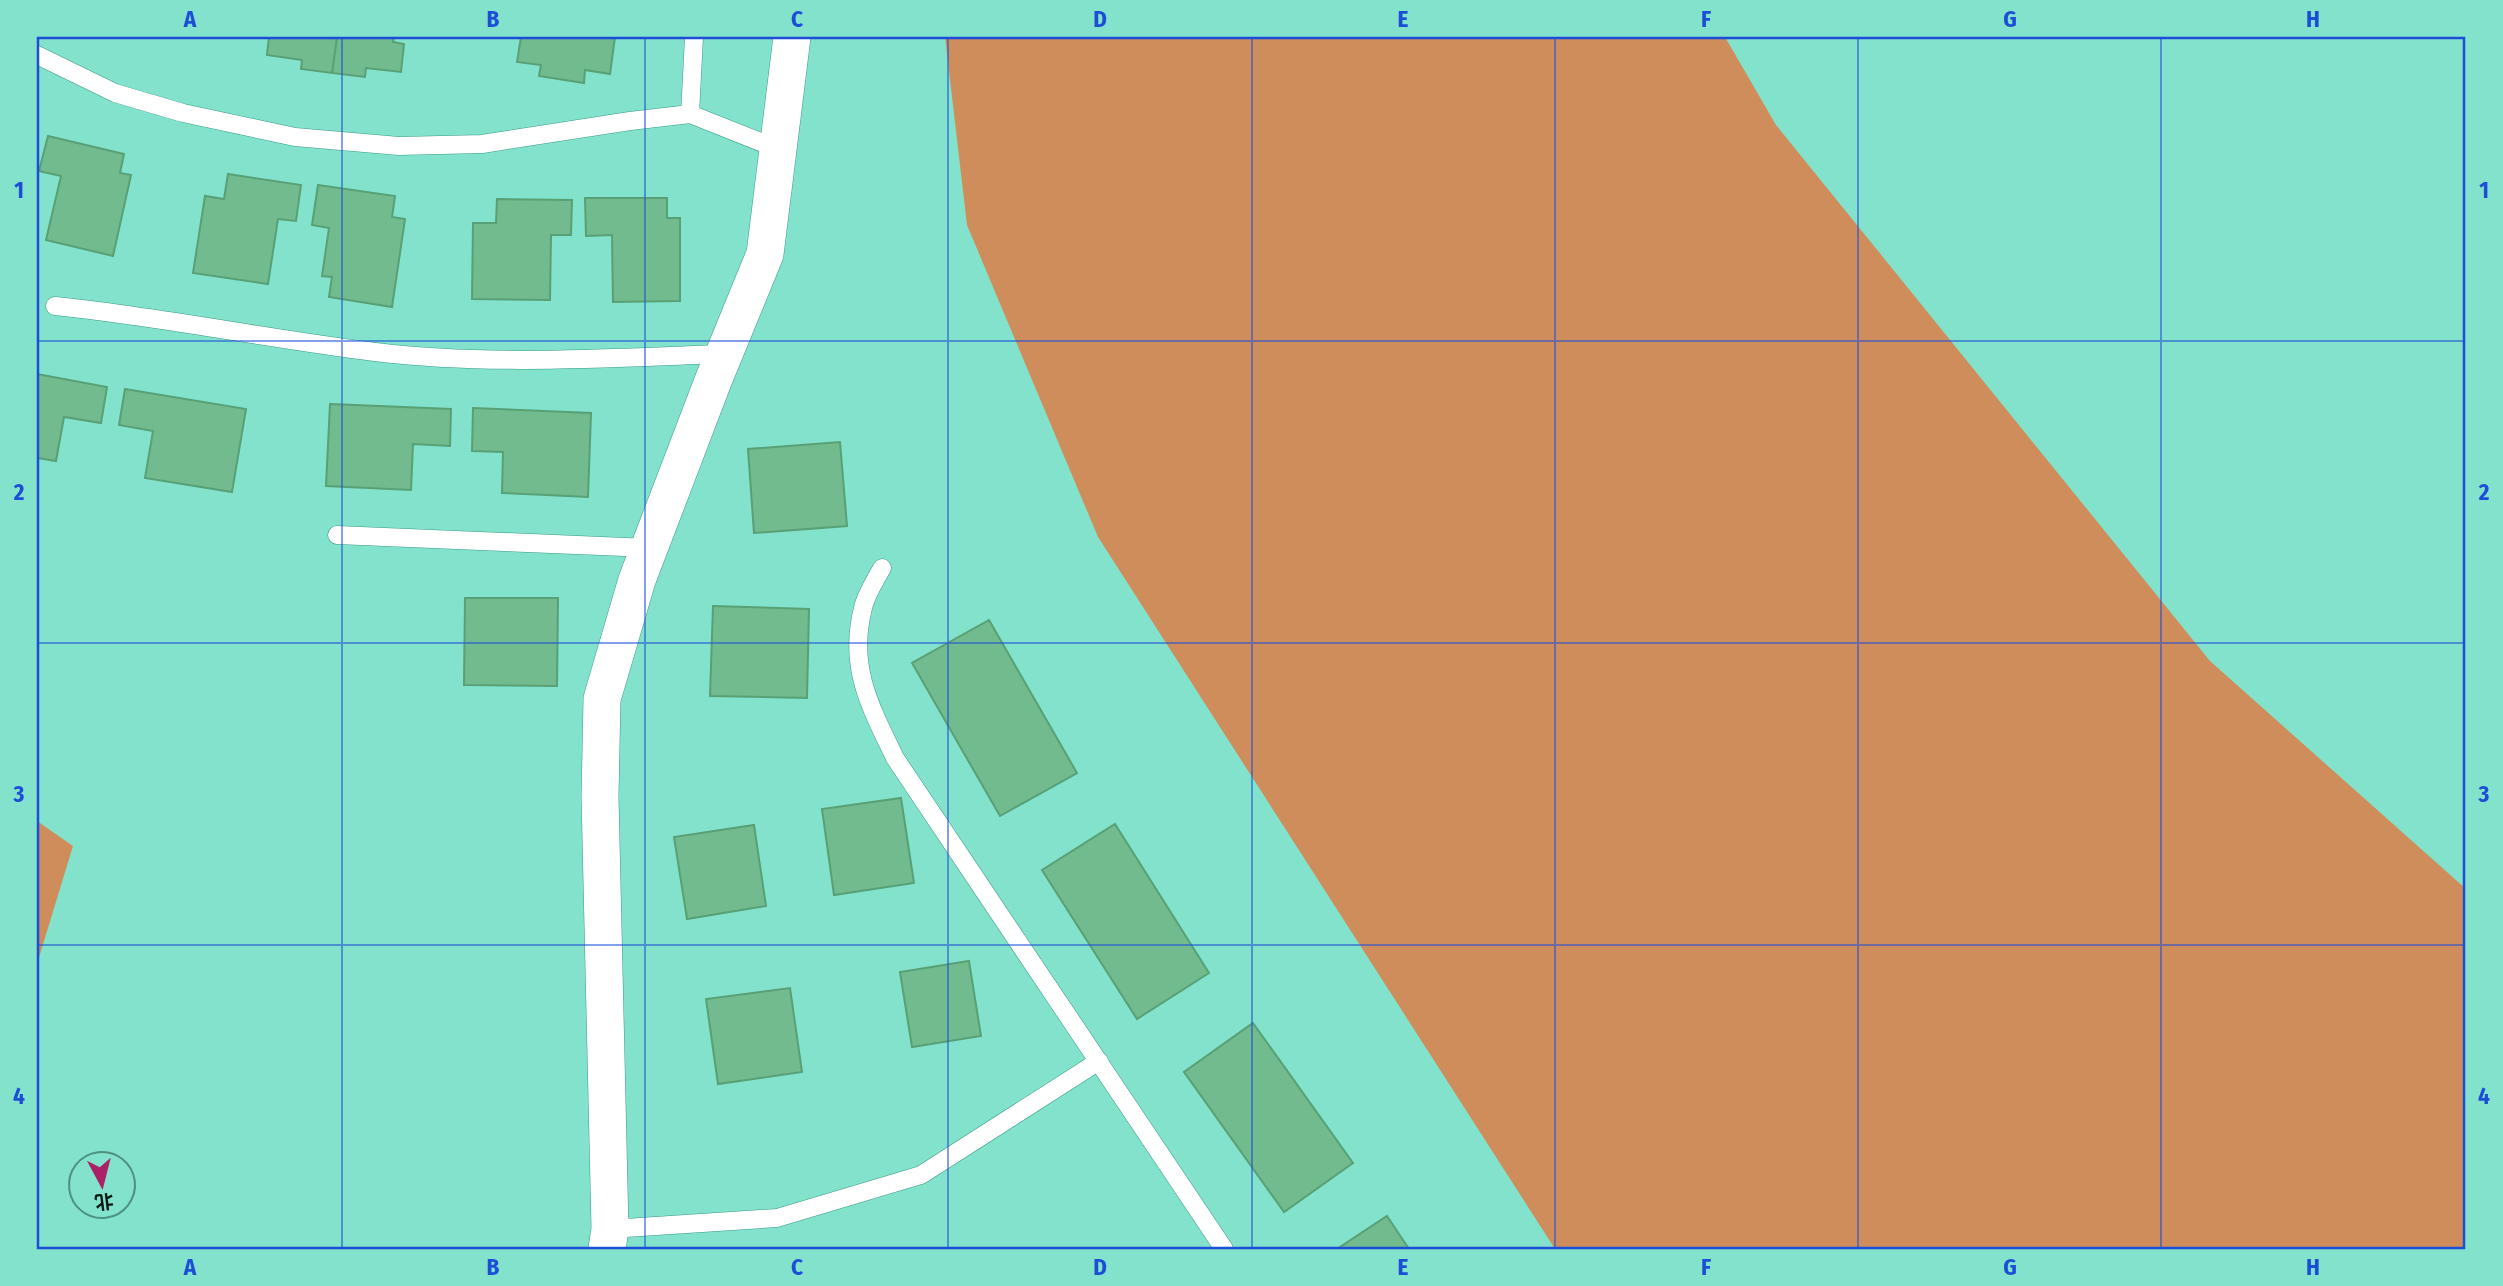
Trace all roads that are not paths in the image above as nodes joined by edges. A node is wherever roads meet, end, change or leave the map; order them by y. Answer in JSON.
{"nodes":[{"id":1,"x":694,"y":37,"type":"edge"},
{"id":2,"x":792,"y":37,"type":"edge"},
{"id":3,"x":37,"y":55,"type":"edge"},
{"id":4,"x":690,"y":114,"type":"junction"},
{"id":5,"x":778,"y":149,"type":"junction"},
{"id":6,"x":55,"y":306,"type":"dead end"},
{"id":7,"x":724,"y":354,"type":"junction"},
{"id":8,"x":337,"y":535,"type":"dead end"},
{"id":9,"x":649,"y":548,"type":"junction"},
{"id":10,"x":881,"y":568,"type":"dead end"},
{"id":11,"x":1099,"y":1061,"type":"junction"},
{"id":12,"x":608,"y":1239,"type":"edge"},
{"id":13,"x":1224,"y":1249,"type":"edge"}],
"edges":[{"from":1,"to":4,"type":"lane"},
{"from":2,"to":5,"type":"street"},
{"from":3,"to":4,"type":"lane"},
{"from":4,"to":5,"type":"lane"},
{"from":5,"to":7,"type":"street"},
{"from":6,"to":7,"type":"lane"},
{"from":7,"to":9,"type":"street"},
{"from":8,"to":9,"type":"lane"},
{"from":9,"to":12,"type":"street"},
{"from":10,"to":11,"type":"lane"},
{"from":11,"to":12,"type":"lane"},
{"from":11,"to":13,"type":"lane"}]}
